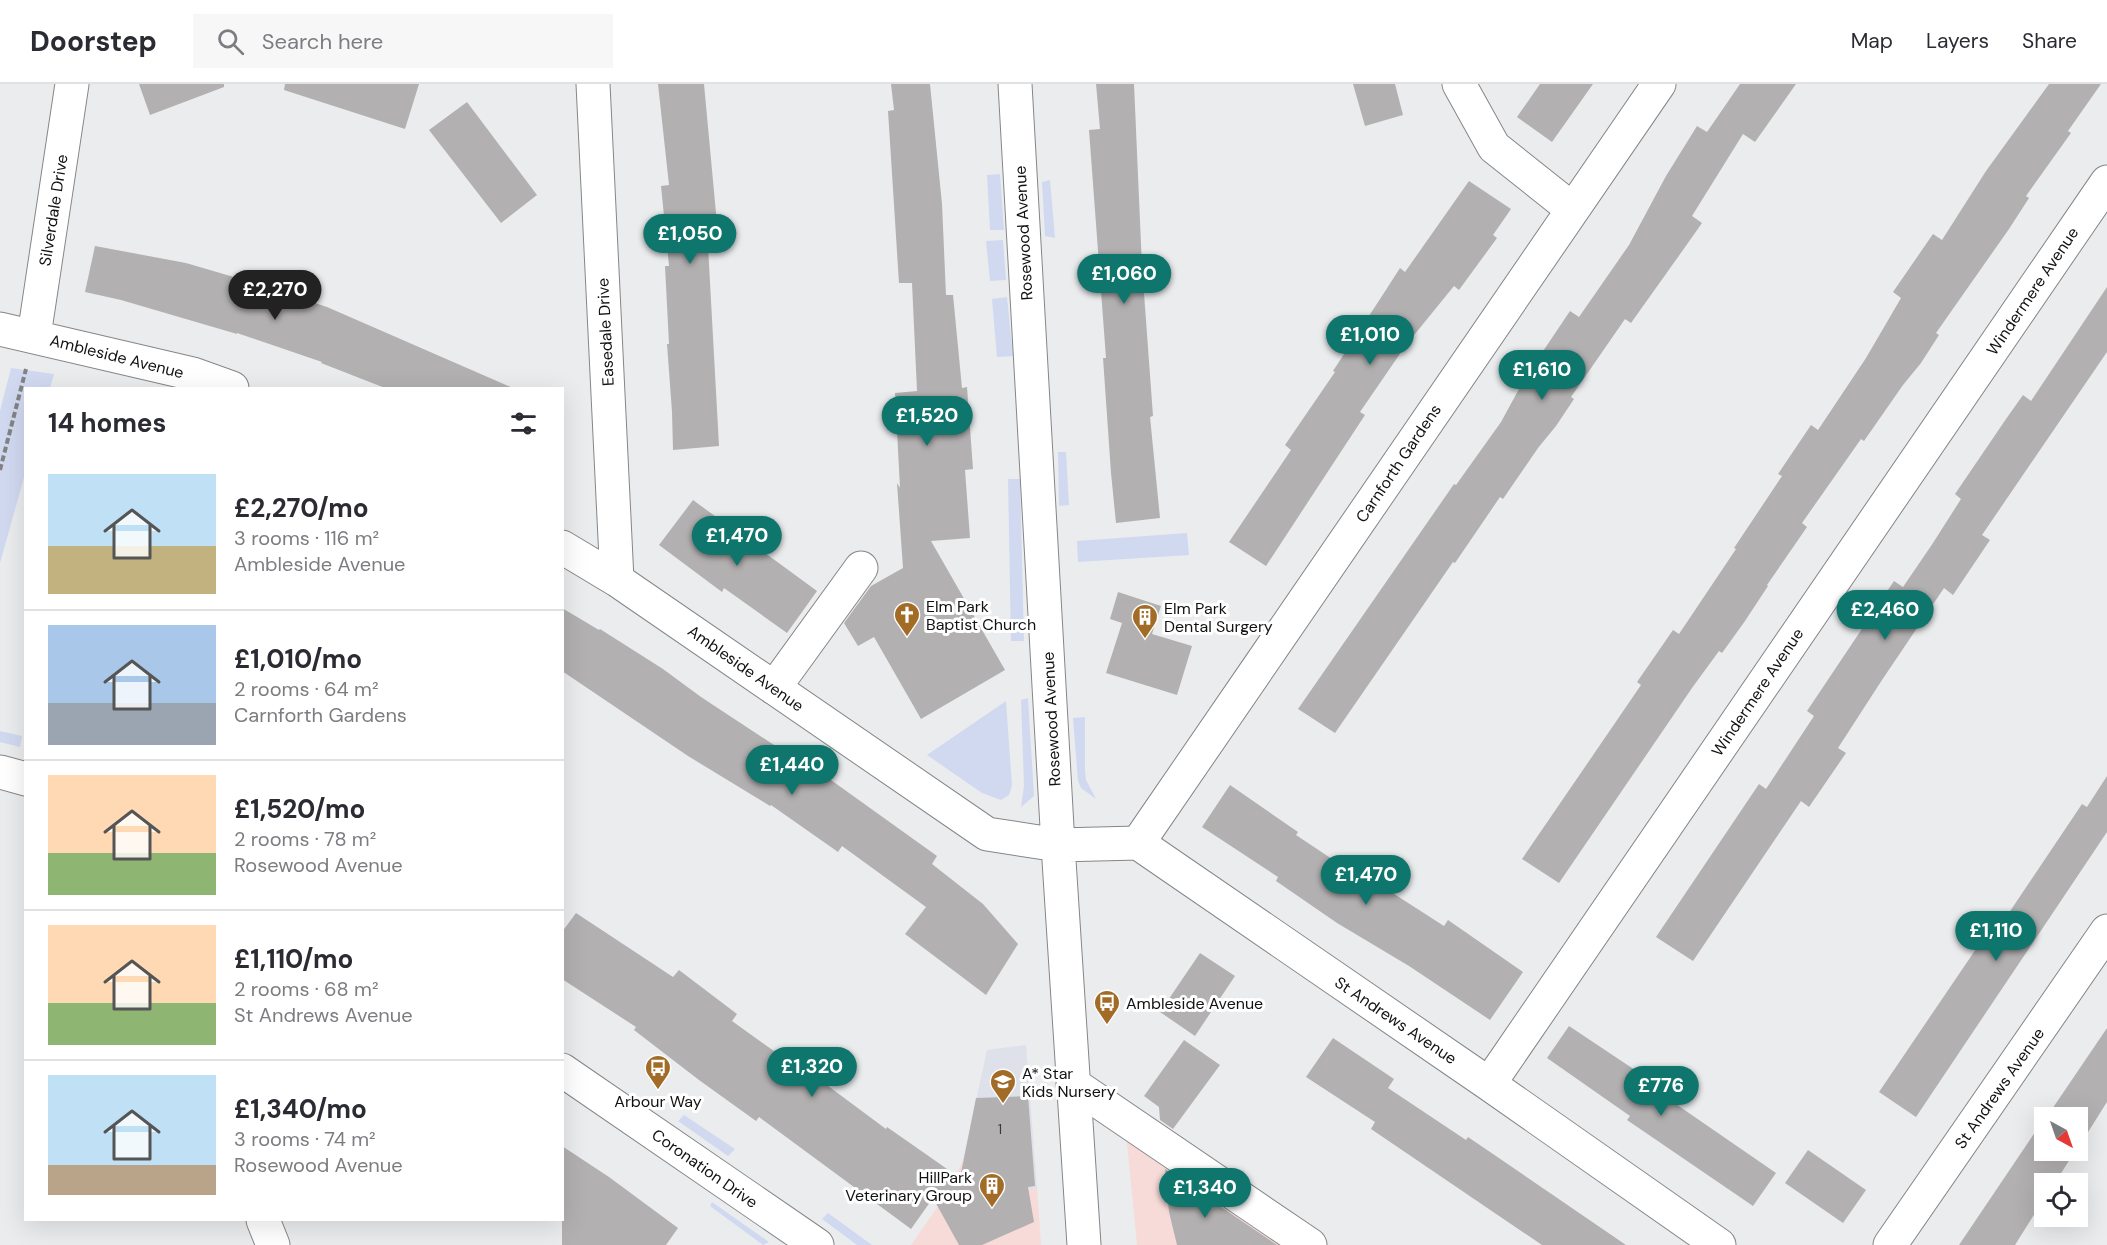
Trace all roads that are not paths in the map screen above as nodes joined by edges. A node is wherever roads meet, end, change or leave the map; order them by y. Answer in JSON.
{"nodes":[{"id":1,"x":72,"y":84,"type":"edge"},
{"id":2,"x":1015,"y":84,"type":"edge"},
{"id":3,"x":1459,"y":84,"type":"edge"},
{"id":4,"x":1659,"y":84,"type":"edge"},
{"id":5,"x":592,"y":85,"type":"edge"},
{"id":6,"x":2107,"y":182,"type":"edge"},
{"id":7,"x":1572,"y":208,"type":"junction"},
{"id":8,"x":0,"y":329,"type":"edge"},
{"id":9,"x":34,"y":336,"type":"junction"},
{"id":10,"x":229,"y":387,"type":"edge"},
{"id":11,"x":564,"y":548,"type":"edge"},
{"id":12,"x":861,"y":568,"type":"dead end"},
{"id":13,"x":617,"y":580,"type":"junction"},
{"id":14,"x":774,"y":688,"type":"junction"},
{"id":15,"x":0,"y":772,"type":"edge"},
{"id":16,"x":24,"y":778,"type":"edge"},
{"id":17,"x":1138,"y":843,"type":"junction"},
{"id":18,"x":1058,"y":845,"type":"junction"},
{"id":19,"x":2107,"y":931,"type":"edge"},
{"id":20,"x":564,"y":1071,"type":"edge"},
{"id":21,"x":1073,"y":1083,"type":"junction"},
{"id":22,"x":1489,"y":1084,"type":"junction"},
{"id":23,"x":263,"y":1221,"type":"edge"},
{"id":24,"x":273,"y":1245,"type":"edge"},
{"id":25,"x":817,"y":1245,"type":"edge"},
{"id":26,"x":1084,"y":1245,"type":"edge"},
{"id":27,"x":1310,"y":1245,"type":"edge"},
{"id":28,"x":1719,"y":1245,"type":"edge"},
{"id":29,"x":1890,"y":1245,"type":"edge"}],
"edges":[{"from":1,"to":9,"type":"street","name":"Silverdale Drive"},
{"from":2,"to":18,"type":"street","name":"Rosewood Avenue"},
{"from":3,"to":7,"type":"street"},
{"from":4,"to":7,"type":"street","name":"Carnforth Gardens"},
{"from":5,"to":13,"type":"street","name":"Easedale Drive"},
{"from":6,"to":22,"type":"street","name":"Windermere Avenue"},
{"from":7,"to":17,"type":"street","name":"Carnforth Gardens"},
{"from":8,"to":9,"type":"street","name":"Ambleside Avenue"},
{"from":9,"to":10,"type":"street","name":"Ambleside Avenue"},
{"from":11,"to":13,"type":"street","name":"Ambleside Avenue"},
{"from":12,"to":14,"type":"street"},
{"from":13,"to":14,"type":"street","name":"Ambleside Avenue"},
{"from":14,"to":18,"type":"street","name":"Ambleside Avenue"},
{"from":15,"to":16,"type":"street"},
{"from":17,"to":18,"type":"street"},
{"from":17,"to":22,"type":"street","name":"St Andrews Avenue"},
{"from":18,"to":21,"type":"street","name":"Rosewood Avenue"},
{"from":19,"to":29,"type":"street","name":"St Andrews Avenue"},
{"from":20,"to":25,"type":"street","name":"Coronation Drive"},
{"from":21,"to":26,"type":"street","name":"Rosewood Avenue"},
{"from":21,"to":27,"type":"street"},
{"from":22,"to":28,"type":"street","name":"St Andrews Avenue"},
{"from":23,"to":24,"type":"street"}]}
